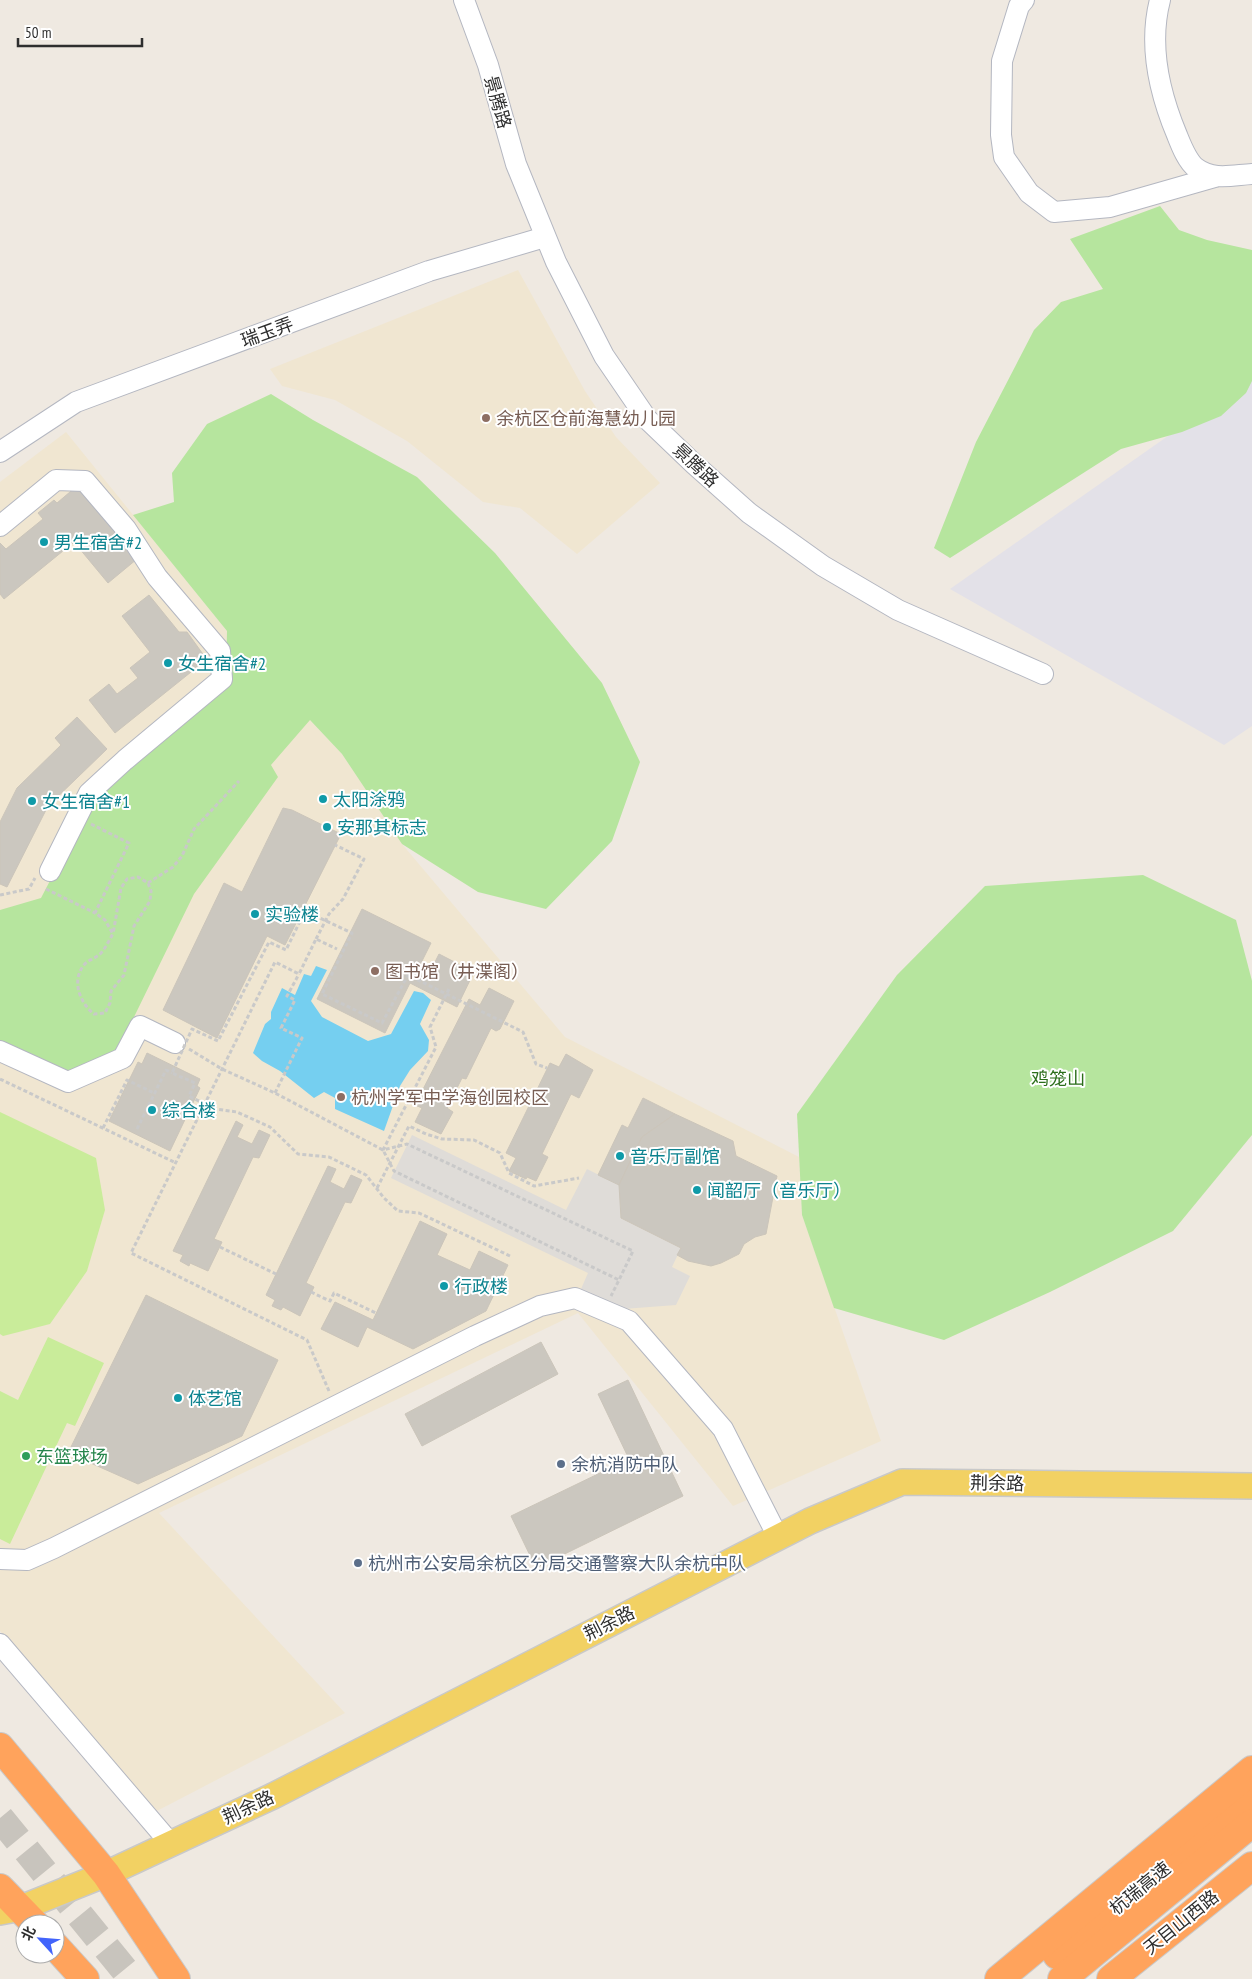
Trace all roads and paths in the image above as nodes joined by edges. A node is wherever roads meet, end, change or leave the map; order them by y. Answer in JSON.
{"nodes":[{"id":1,"x":464,"y":0,"type":"edge"},
{"id":2,"x":1024,"y":0,"type":"edge"},
{"id":3,"x":1160,"y":0,"type":"edge"},
{"id":4,"x":1252,"y":174,"type":"edge"},
{"id":5,"x":1215,"y":177,"type":"junction"},
{"id":6,"x":546,"y":237,"type":"junction"},
{"id":7,"x":0,"y":452,"type":"edge"},
{"id":8,"x":0,"y":526,"type":"edge"},
{"id":9,"x":1043,"y":674,"type":"dead end"},
{"id":10,"x":239,"y":781,"type":"dead end"},
{"id":11,"x":77,"y":817,"type":"junction"},
{"id":12,"x":335,"y":845,"type":"dead end"},
{"id":13,"x":50,"y":871,"type":"joint"},
{"id":14,"x":32,"y":883,"type":"junction"},
{"id":15,"x":148,"y":884,"type":"junction"},
{"id":16,"x":0,"y":895,"type":"edge"},
{"id":17,"x":95,"y":913,"type":"junction"},
{"id":18,"x":114,"y":934,"type":"junction"},
{"id":19,"x":316,"y":939,"type":"junction"},
{"id":20,"x":337,"y":949,"type":"dead end"},
{"id":21,"x":299,"y":974,"type":"junction"},
{"id":22,"x":449,"y":989,"type":"dead end"},
{"id":23,"x":175,"y":1043,"type":"joint"},
{"id":24,"x":0,"y":1051,"type":"edge"},
{"id":25,"x":547,"y":1068,"type":"dead end"},
{"id":26,"x":222,"y":1069,"type":"junction"},
{"id":27,"x":172,"y":1073,"type":"junction"},
{"id":28,"x":0,"y":1079,"type":"edge"},
{"id":29,"x":154,"y":1093,"type":"junction"},
{"id":30,"x":275,"y":1094,"type":"junction"},
{"id":31,"x":102,"y":1128,"type":"junction"},
{"id":32,"x":137,"y":1129,"type":"dead end"},
{"id":33,"x":383,"y":1150,"type":"junction"},
{"id":34,"x":176,"y":1163,"type":"junction"},
{"id":35,"x":579,"y":1178,"type":"dead end"},
{"id":36,"x":377,"y":1188,"type":"junction"},
{"id":37,"x":220,"y":1247,"type":"dead end"},
{"id":38,"x":510,"y":1256,"type":"dead end"},
{"id":39,"x":276,"y":1274,"type":"dead end"},
{"id":40,"x":619,"y":1280,"type":"junction"},
{"id":41,"x":311,"y":1292,"type":"dead end"},
{"id":42,"x":604,"y":1310,"type":"junction"},
{"id":43,"x":376,"y":1313,"type":"dead end"},
{"id":44,"x":336,"y":1408,"type":"junction"},
{"id":45,"x":1252,"y":1486,"type":"edge"},
{"id":46,"x":778,"y":1537,"type":"junction"},
{"id":47,"x":0,"y":1559,"type":"edge"},
{"id":48,"x":0,"y":1644,"type":"edge"},
{"id":49,"x":0,"y":1747,"type":"edge"},
{"id":50,"x":1252,"y":1770,"type":"edge"},
{"id":51,"x":1252,"y":1797,"type":"edge"},
{"id":52,"x":1252,"y":1824,"type":"edge"},
{"id":53,"x":170,"y":1844,"type":"junction"},
{"id":54,"x":1252,"y":1866,"type":"edge"},
{"id":55,"x":106,"y":1874,"type":"junction"},
{"id":56,"x":0,"y":1888,"type":"edge"},
{"id":57,"x":18,"y":1914,"type":"edge"},
{"id":58,"x":21,"y":1914,"type":"edge"},
{"id":59,"x":65,"y":1957,"type":"edge"},
{"id":60,"x":85,"y":1979,"type":"edge"},
{"id":61,"x":176,"y":1979,"type":"edge"},
{"id":62,"x":999,"y":1979,"type":"edge"},
{"id":63,"x":1028,"y":1979,"type":"edge"},
{"id":64,"x":1062,"y":1979,"type":"edge"},
{"id":65,"x":1111,"y":1979,"type":"edge"}],
"edges":[{"from":1,"to":6,"type":"street","name":"景腾路"},
{"from":2,"to":5,"type":"street"},
{"from":3,"to":5,"type":"street"},
{"from":4,"to":5,"type":"street"},
{"from":6,"to":7,"type":"street","name":"瑞玉弄"},
{"from":6,"to":9,"type":"street","name":"景腾路"},
{"from":8,"to":11,"type":"street"},
{"from":10,"to":15,"type":"path"},
{"from":11,"to":13,"type":"street"},
{"from":11,"to":17,"type":"path"},
{"from":12,"to":19,"type":"path"},
{"from":13,"to":14,"type":"path"},
{"from":14,"to":16,"type":"path"},
{"from":14,"to":17,"type":"path"},
{"from":15,"to":18,"type":"path"},
{"from":15,"to":18,"type":"path"},
{"from":17,"to":18,"type":"path"},
{"from":19,"to":20,"type":"path"},
{"from":19,"to":21,"type":"path"},
{"from":21,"to":26,"type":"path"},
{"from":21,"to":30,"type":"path"},
{"from":22,"to":33,"type":"path"},
{"from":23,"to":24,"type":"street"},
{"from":23,"to":26,"type":"path"},
{"from":25,"to":27,"type":"path","bridge":true},
{"from":26,"to":30,"type":"path"},
{"from":26,"to":34,"type":"path"},
{"from":27,"to":29,"type":"path"},
{"from":27,"to":36,"type":"path","bridge":true},
{"from":28,"to":31,"type":"path"},
{"from":29,"to":31,"type":"path"},
{"from":29,"to":32,"type":"path"},
{"from":30,"to":33,"type":"path"},
{"from":31,"to":34,"type":"path"},
{"from":33,"to":40,"type":"path"},
{"from":33,"to":40,"type":"path"},
{"from":34,"to":44,"type":"path"},
{"from":35,"to":36,"type":"path","bridge":true},
{"from":36,"to":38,"type":"path","bridge":true},
{"from":37,"to":39,"type":"path"},
{"from":40,"to":42,"type":"path"},
{"from":41,"to":43,"type":"path"},
{"from":42,"to":44,"type":"street"},
{"from":42,"to":46,"type":"street"},
{"from":44,"to":47,"type":"street"},
{"from":45,"to":46,"type":"main road","name":"荆余路"},
{"from":46,"to":53,"type":"main road","name":"荆余路"},
{"from":48,"to":53,"type":"street"},
{"from":49,"to":55,"type":"highway"},
{"from":50,"to":62,"type":"highway"},
{"from":51,"to":63,"type":"highway","name":"杭瑞高速"},
{"from":52,"to":64,"type":"highway","name":"杭瑞高速"},
{"from":53,"to":55,"type":"main road","name":"荆余路"},
{"from":54,"to":65,"type":"highway","name":"天目山西路"},
{"from":55,"to":58,"type":"main road","name":"荆余路"},
{"from":55,"to":61,"type":"highway"},
{"from":56,"to":57,"type":"highway"},
{"from":59,"to":60,"type":"highway"}]}
